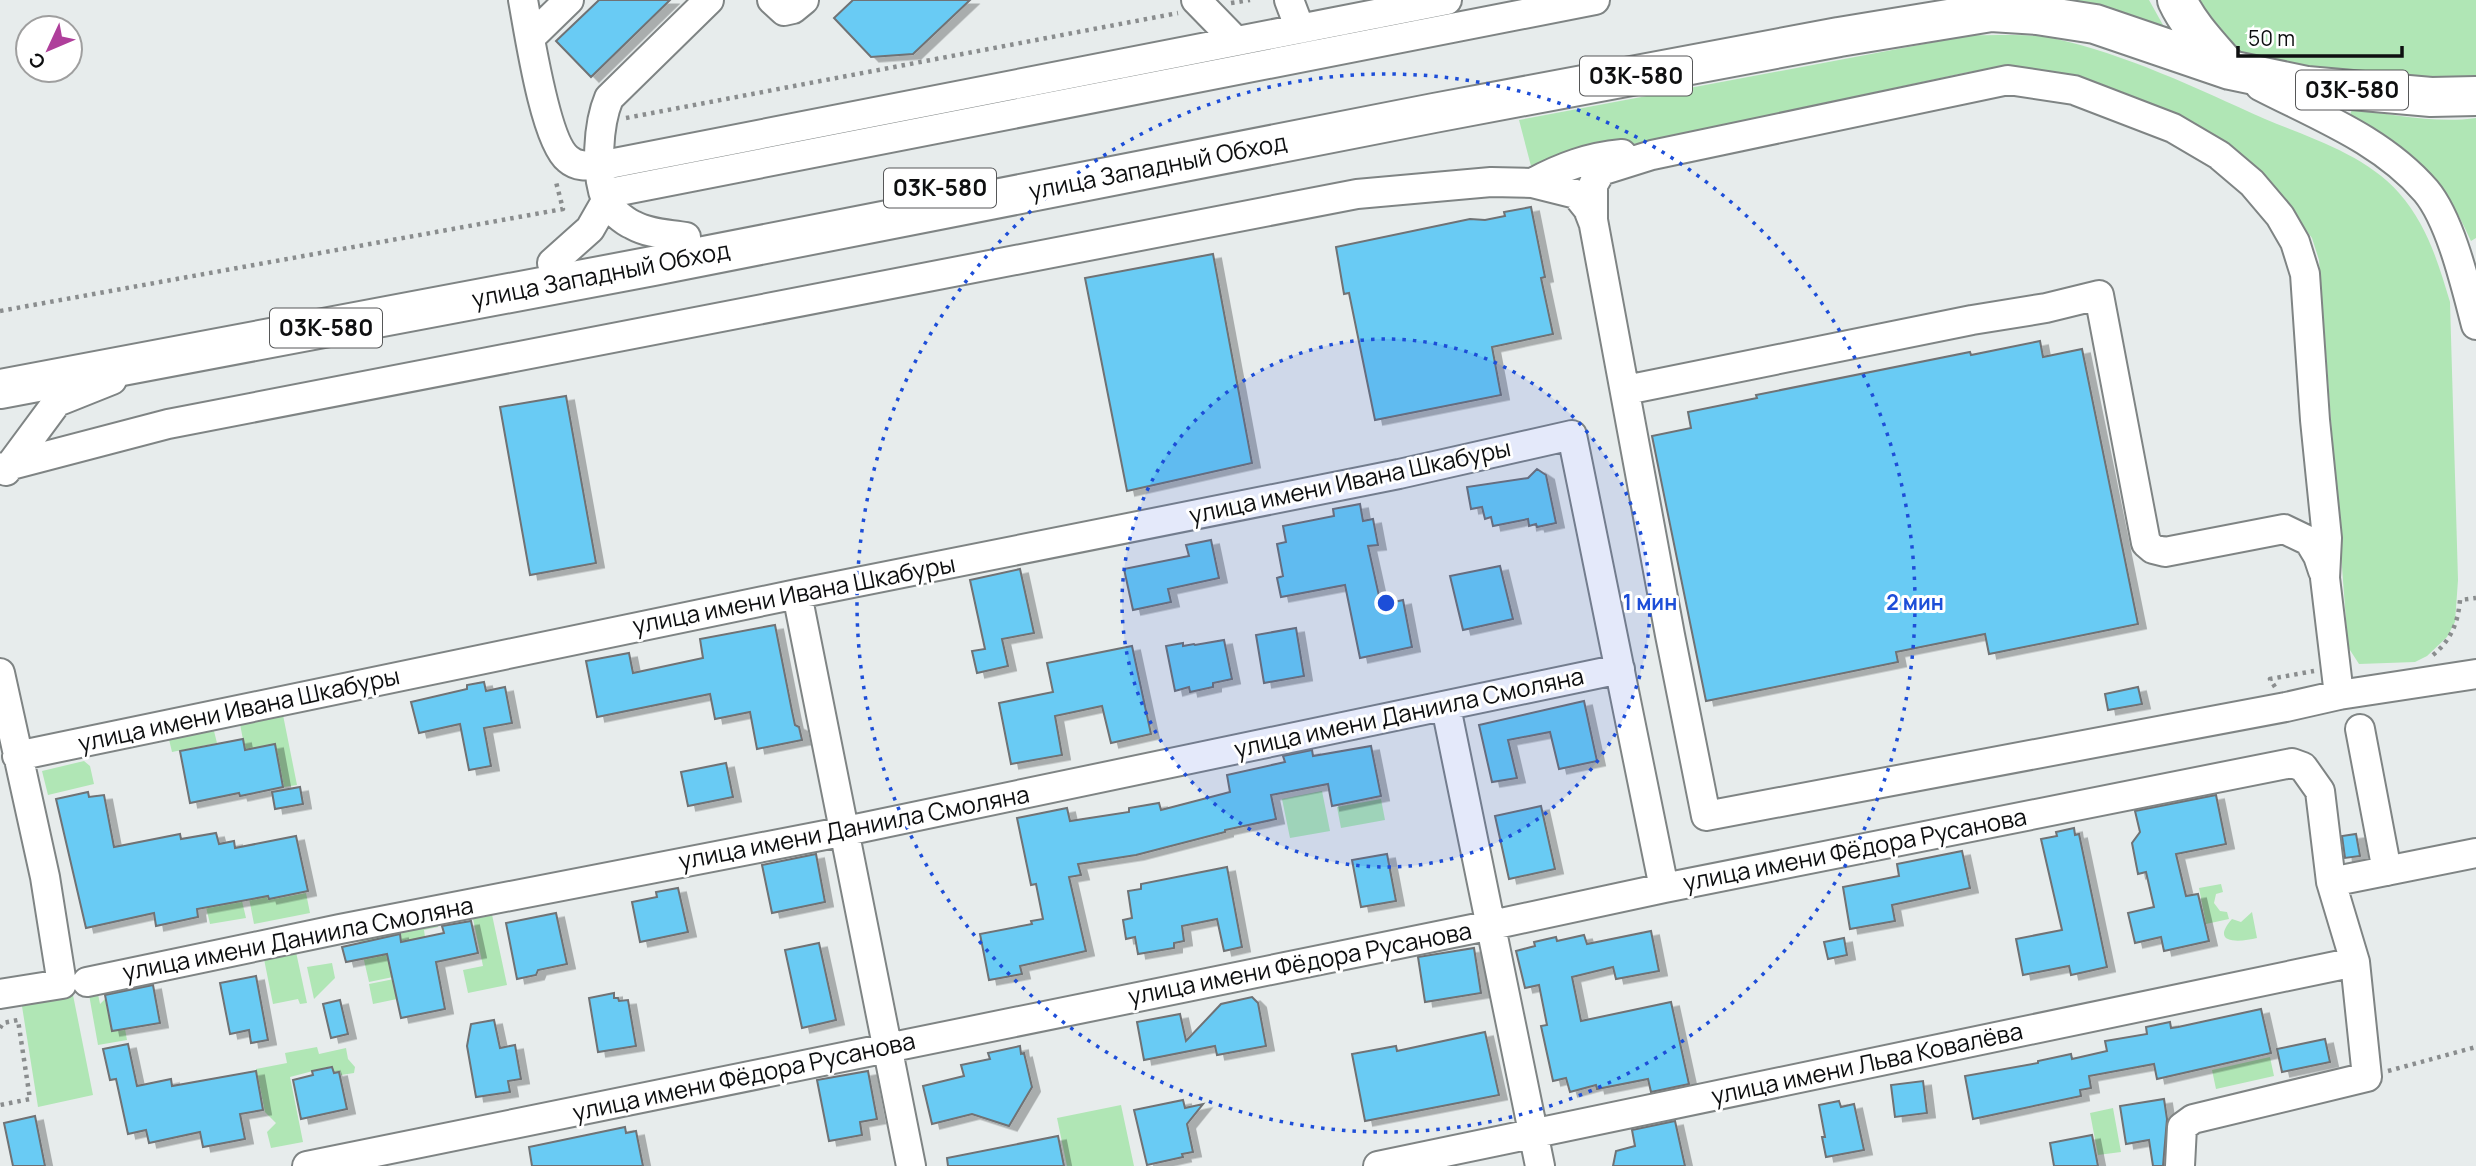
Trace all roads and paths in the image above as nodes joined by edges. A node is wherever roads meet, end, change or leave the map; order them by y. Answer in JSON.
{"nodes":[{"id":1,"x":523,"y":0,"type":"edge"},
{"id":2,"x":569,"y":0,"type":"edge"},
{"id":3,"x":709,"y":0,"type":"edge"},
{"id":4,"x":772,"y":0,"type":"edge"},
{"id":5,"x":804,"y":0,"type":"edge"},
{"id":6,"x":1250,"y":0,"type":"edge"},
{"id":7,"x":1289,"y":0,"type":"edge"},
{"id":8,"x":1447,"y":0,"type":"edge"},
{"id":9,"x":1595,"y":0,"type":"edge"},
{"id":10,"x":1900,"y":0,"type":"edge"},
{"id":11,"x":2178,"y":0,"type":"edge"},
{"id":12,"x":1200,"y":4,"type":"edge"},
{"id":13,"x":1300,"y":29,"type":"junction"},
{"id":14,"x":530,"y":37,"type":"junction"},
{"id":15,"x":1236,"y":41,"type":"junction"},
{"id":16,"x":2230,"y":70,"type":"junction"},
{"id":17,"x":2476,"y":96,"type":"edge"},
{"id":18,"x":856,"y":116,"type":"junction"},
{"id":19,"x":616,"y":120,"type":"dead end"},
{"id":20,"x":861,"y":144,"type":"junction"},
{"id":21,"x":1652,"y":155,"type":"junction"},
{"id":22,"x":598,"y":165,"type":"junction"},
{"id":23,"x":1532,"y":183,"type":"junction"},
{"id":24,"x":605,"y":197,"type":"junction"},
{"id":25,"x":563,"y":209,"type":"dead end"},
{"id":26,"x":1595,"y":228,"type":"junction"},
{"id":27,"x":687,"y":237,"type":"junction"},
{"id":28,"x":552,"y":263,"type":"junction"},
{"id":29,"x":0,"y":311,"type":"edge"},
{"id":30,"x":2476,"y":326,"type":"edge"},
{"id":31,"x":229,"y":346,"type":"junction"},
{"id":32,"x":0,"y":371,"type":"edge"},
{"id":33,"x":0,"y":389,"type":"edge"},
{"id":34,"x":1626,"y":390,"type":"junction"},
{"id":35,"x":3,"y":471,"type":"edge"},
{"id":36,"x":2325,"y":578,"type":"junction"},
{"id":37,"x":797,"y":594,"type":"junction"},
{"id":38,"x":2476,"y":598,"type":"edge"},
{"id":39,"x":2428,"y":659,"type":"dead end"},
{"id":40,"x":1620,"y":668,"type":"junction"},
{"id":41,"x":0,"y":673,"type":"edge"},
{"id":42,"x":2476,"y":674,"type":"edge"},
{"id":43,"x":2270,"y":678,"type":"dead end"},
{"id":44,"x":2338,"y":682,"type":"junction"},
{"id":45,"x":1446,"y":707,"type":"junction"},
{"id":46,"x":2360,"y":729,"type":"dead end"},
{"id":47,"x":17,"y":756,"type":"junction"},
{"id":48,"x":846,"y":831,"type":"junction"},
{"id":49,"x":2476,"y":853,"type":"edge"},
{"id":50,"x":2387,"y":871,"type":"junction"},
{"id":51,"x":2331,"y":882,"type":"junction"},
{"id":52,"x":1664,"y":888,"type":"junction"},
{"id":53,"x":1492,"y":925,"type":"junction"},
{"id":54,"x":2355,"y":962,"type":"junction"},
{"id":55,"x":87,"y":982,"type":"dead end"},
{"id":56,"x":0,"y":994,"type":"edge"},
{"id":57,"x":0,"y":1028,"type":"edge"},
{"id":58,"x":888,"y":1047,"type":"junction"},
{"id":59,"x":2476,"y":1047,"type":"edge"},
{"id":60,"x":2367,"y":1077,"type":"junction"},
{"id":61,"x":0,"y":1105,"type":"edge"},
{"id":62,"x":1534,"y":1134,"type":"junction"},
{"id":63,"x":307,"y":1166,"type":"edge"},
{"id":64,"x":911,"y":1166,"type":"edge"},
{"id":65,"x":1378,"y":1166,"type":"edge"},
{"id":66,"x":1540,"y":1166,"type":"edge"},
{"id":67,"x":2180,"y":1166,"type":"edge"}],
"edges":[{"from":1,"to":14,"type":"street"},
{"from":2,"to":14,"type":"street"},
{"from":3,"to":22,"type":"street"},
{"from":4,"to":5,"type":"street"},
{"from":6,"to":12,"type":"path"},
{"from":7,"to":13,"type":"street"},
{"from":8,"to":13,"type":"street"},
{"from":9,"to":20,"type":"street"},
{"from":10,"to":27,"type":"highway","name":"улица Западный Обход","number":"03К-580"},
{"from":11,"to":16,"type":"highway"},
{"from":12,"to":15,"type":"street"},
{"from":12,"to":19,"type":"path"},
{"from":13,"to":15,"type":"street"},
{"from":14,"to":22,"type":"street"},
{"from":15,"to":18,"type":"street"},
{"from":16,"to":17,"type":"highway","number":"03К-580"},
{"from":16,"to":30,"type":"street"},
{"from":16,"to":31,"type":"highway","name":"улица Западный Обход","number":"03К-580"},
{"from":18,"to":20,"type":"street"},
{"from":18,"to":22,"type":"street"},
{"from":20,"to":24,"type":"street"},
{"from":21,"to":23,"type":"street"},
{"from":21,"to":26,"type":"street"},
{"from":21,"to":36,"type":"street"},
{"from":22,"to":24,"type":"street"},
{"from":23,"to":26,"type":"street"},
{"from":23,"to":35,"type":"street"},
{"from":24,"to":27,"type":"street"},
{"from":24,"to":28,"type":"street"},
{"from":25,"to":29,"type":"path"},
{"from":26,"to":34,"type":"street"},
{"from":27,"to":28,"type":"highway","name":"улица Западный Обход","number":"03К-580"},
{"from":28,"to":32,"type":"highway","name":"улица Западный Обход","number":"03К-580"},
{"from":31,"to":33,"type":"highway","name":"улица Западный Обход","number":"03К-580"},
{"from":31,"to":35,"type":"street"},
{"from":34,"to":36,"type":"street"},
{"from":34,"to":44,"type":"street"},
{"from":36,"to":44,"type":"street"},
{"from":37,"to":40,"type":"street","name":"улица имени Ивана Шкабуры"},
{"from":37,"to":47,"type":"street","name":"улица имени Ивана Шкабуры"},
{"from":37,"to":48,"type":"street"},
{"from":38,"to":39,"type":"path"},
{"from":40,"to":45,"type":"street","name":"улица имени Даниила Смоляна"},
{"from":40,"to":52,"type":"street"},
{"from":41,"to":47,"type":"street"},
{"from":42,"to":44,"type":"street"},
{"from":43,"to":44,"type":"path"},
{"from":45,"to":48,"type":"street","name":"улица имени Даниила Смоляна"},
{"from":45,"to":53,"type":"street"},
{"from":46,"to":50,"type":"street"},
{"from":47,"to":56,"type":"street"},
{"from":48,"to":55,"type":"street","name":"улица имени Даниила Смоляна"},
{"from":48,"to":58,"type":"street"},
{"from":49,"to":50,"type":"street"},
{"from":50,"to":51,"type":"street"},
{"from":51,"to":52,"type":"street","name":"улица имени Фёдора Русанова"},
{"from":51,"to":54,"type":"street"},
{"from":52,"to":53,"type":"street","name":"улица имени Фёдора Русанова"},
{"from":53,"to":58,"type":"street","name":"улица имени Фёдора Русанова"},
{"from":53,"to":62,"type":"street"},
{"from":54,"to":60,"type":"street"},
{"from":54,"to":62,"type":"street","name":"улица имени Льва Ковалёва"},
{"from":57,"to":61,"type":"path"},
{"from":58,"to":63,"type":"street","name":"улица имени Фёдора Русанова"},
{"from":58,"to":64,"type":"street"},
{"from":59,"to":60,"type":"path"},
{"from":60,"to":67,"type":"street"},
{"from":62,"to":65,"type":"street","name":"улица имени Льва Ковалёва"},
{"from":62,"to":66,"type":"street"}]}
